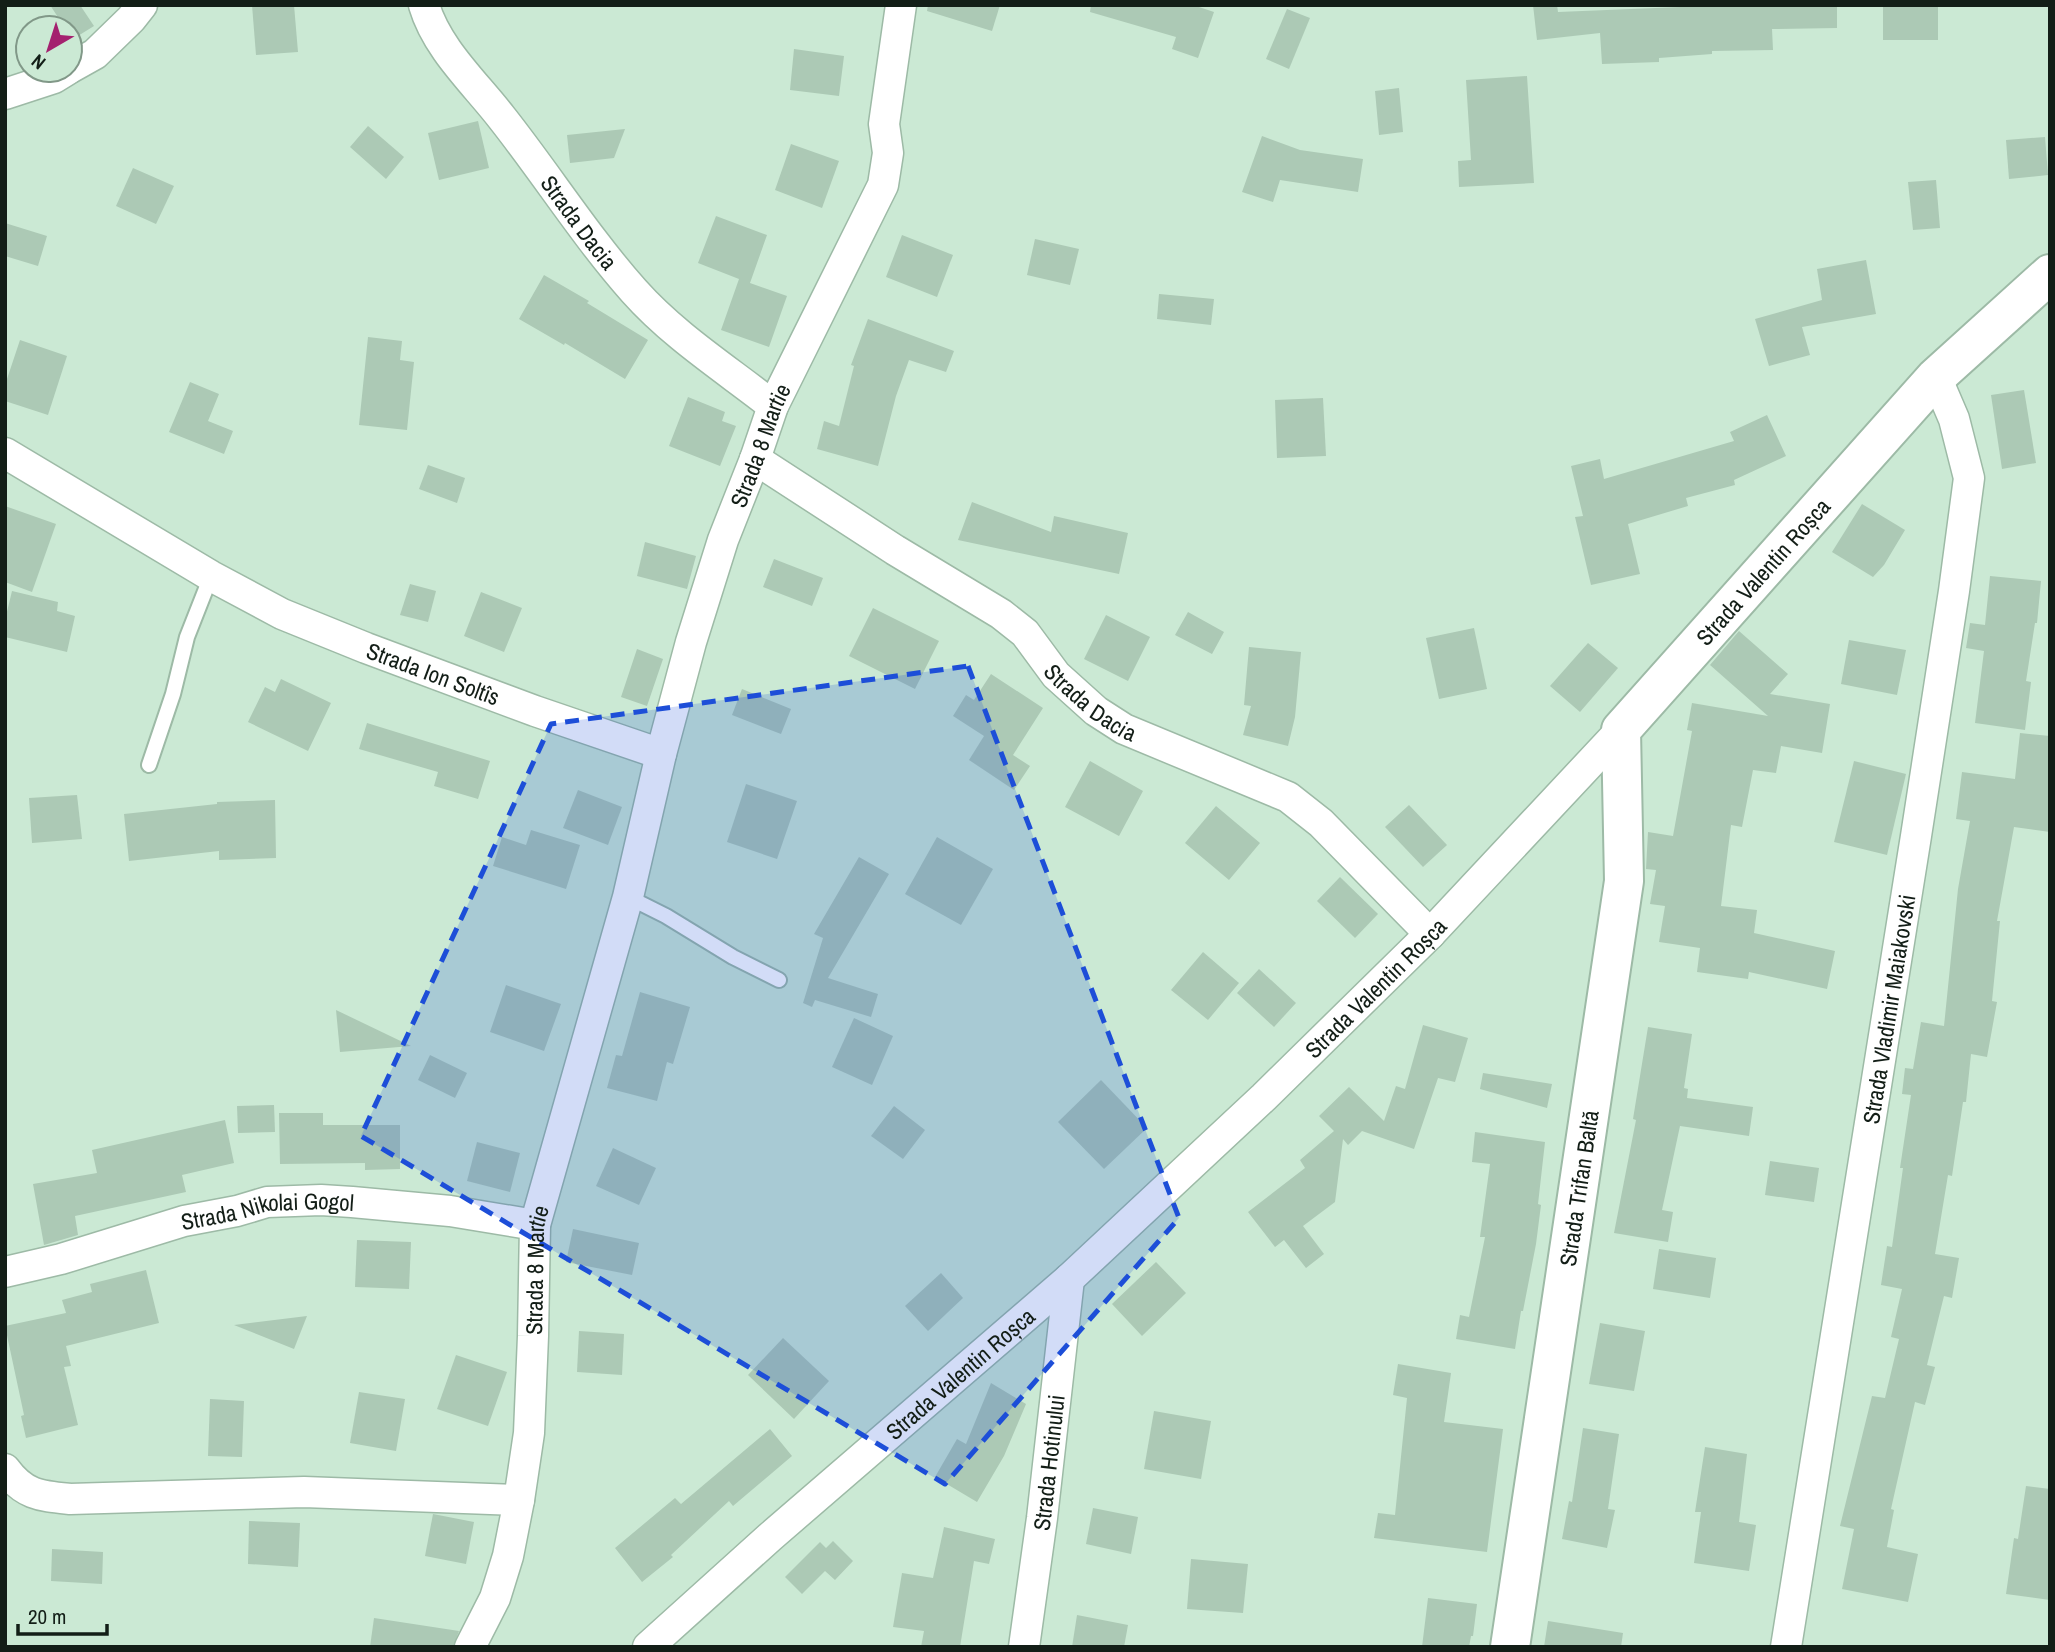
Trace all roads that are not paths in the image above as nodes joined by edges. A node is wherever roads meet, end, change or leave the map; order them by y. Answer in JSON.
{"nodes":[{"id":1,"x":142,"y":5,"type":"edge"},
{"id":2,"x":425,"y":5,"type":"edge"},
{"id":3,"x":901,"y":5,"type":"edge"},
{"id":4,"x":84,"y":60,"type":"edge"},
{"id":5,"x":36,"y":84,"type":"edge"},
{"id":6,"x":5,"y":94,"type":"edge"},
{"id":7,"x":2050,"y":274,"type":"edge"},
{"id":8,"x":1936,"y":377,"type":"junction"},
{"id":9,"x":773,"y":406,"type":"junction"},
{"id":10,"x":5,"y":453,"type":"edge"},
{"id":11,"x":755,"y":459,"type":"junction"},
{"id":12,"x":211,"y":576,"type":"junction"},
{"id":13,"x":1621,"y":730,"type":"junction"},
{"id":14,"x":661,"y":754,"type":"junction"},
{"id":15,"x":149,"y":765,"type":"dead end"},
{"id":16,"x":628,"y":897,"type":"junction"},
{"id":17,"x":1430,"y":934,"type":"junction"},
{"id":18,"x":779,"y":980,"type":"dead end"},
{"id":19,"x":534,"y":1225,"type":"junction"},
{"id":20,"x":5,"y":1272,"type":"edge"},
{"id":21,"x":1069,"y":1279,"type":"junction"},
{"id":22,"x":5,"y":1469,"type":"edge"},
{"id":23,"x":519,"y":1500,"type":"junction"},
{"id":24,"x":470,"y":1647,"type":"edge"},
{"id":25,"x":648,"y":1647,"type":"edge"},
{"id":26,"x":1024,"y":1647,"type":"edge"},
{"id":27,"x":1510,"y":1647,"type":"edge"},
{"id":28,"x":1786,"y":1647,"type":"edge"}],
"edges":[{"from":1,"to":4,"type":"street"},
{"from":2,"to":9,"type":"street","name":"Strada Dacia"},
{"from":3,"to":9,"type":"street","name":"Strada 8 Martie"},
{"from":5,"to":6,"type":"street"},
{"from":7,"to":8,"type":"main road","name":"Strada Valentin Roșca"},
{"from":8,"to":13,"type":"main road","name":"Strada Valentin Roșca"},
{"from":8,"to":28,"type":"street","name":"Strada Vladimir Maiakovski"},
{"from":9,"to":11,"type":"street","name":"Strada 8 Martie"},
{"from":10,"to":12,"type":"street","name":"Strada Ion Soltîs"},
{"from":11,"to":14,"type":"street","name":"Strada 8 Martie"},
{"from":11,"to":17,"type":"street","name":"Strada Dacia"},
{"from":12,"to":14,"type":"street","name":"Strada Ion Soltîs"},
{"from":12,"to":15,"type":"lane"},
{"from":13,"to":17,"type":"street","name":"Strada Valentin Roșca"},
{"from":13,"to":27,"type":"main road","name":"Strada Trifan Baltă"},
{"from":14,"to":16,"type":"street","name":"Strada 8 Martie"},
{"from":16,"to":18,"type":"lane"},
{"from":16,"to":19,"type":"street","name":"Strada 8 Martie"},
{"from":17,"to":21,"type":"street","name":"Strada Valentin Roșca"},
{"from":19,"to":20,"type":"street","name":"Strada Nikolai Gogol"},
{"from":19,"to":23,"type":"street","name":"Strada 8 Martie"},
{"from":21,"to":25,"type":"street","name":"Strada Valentin Roșca"},
{"from":21,"to":26,"type":"street","name":"Strada Hotinului"},
{"from":22,"to":23,"type":"street"},
{"from":23,"to":24,"type":"street","name":"Strada 8 Martie"}]}
